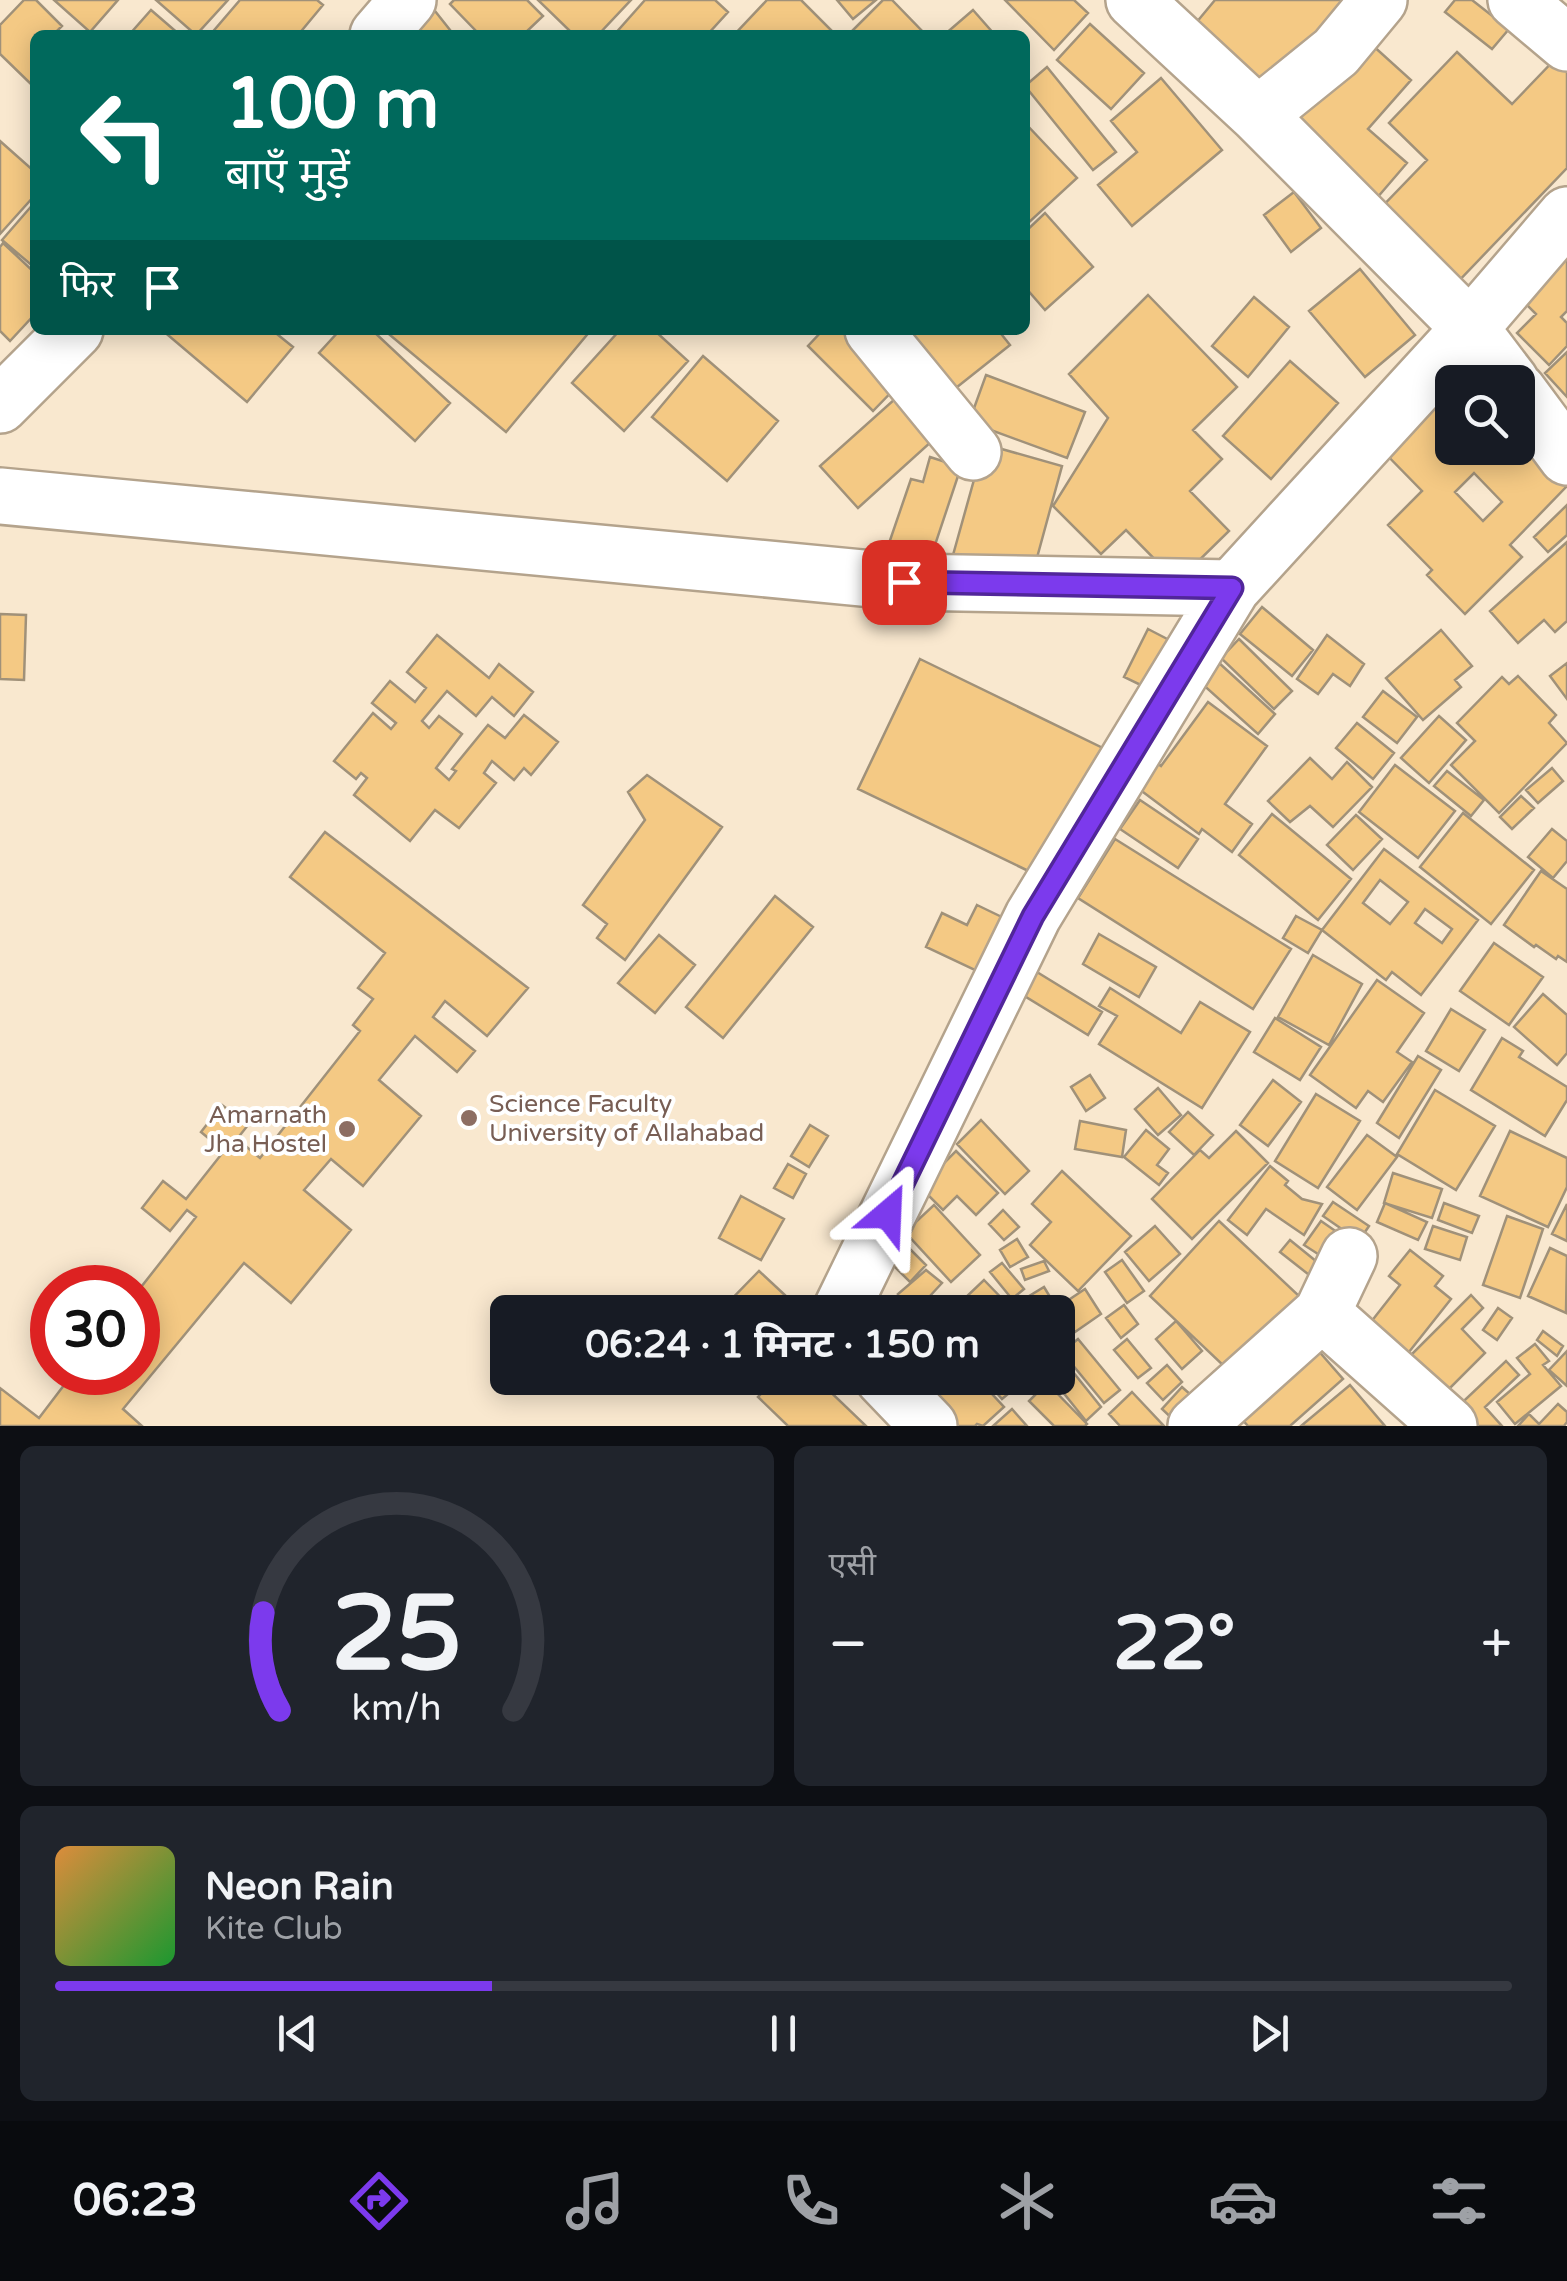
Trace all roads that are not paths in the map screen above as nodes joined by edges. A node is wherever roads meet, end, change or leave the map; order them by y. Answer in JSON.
{"nodes":[{"id":1,"x":408,"y":0,"type":"edge"},
{"id":2,"x":1134,"y":0,"type":"edge"},
{"id":3,"x":1379,"y":0,"type":"edge"},
{"id":4,"x":1516,"y":0,"type":"edge"},
{"id":5,"x":382,"y":30,"type":"edge"},
{"id":6,"x":1567,"y":43,"type":"edge"},
{"id":7,"x":1258,"y":115,"type":"junction"},
{"id":8,"x":1567,"y":214,"type":"edge"},
{"id":9,"x":1470,"y":328,"type":"junction"},
{"id":10,"x":70,"y":335,"type":"edge"},
{"id":11,"x":877,"y":335,"type":"edge"},
{"id":12,"x":1498,"y":365,"type":"edge"},
{"id":13,"x":0,"y":405,"type":"edge"},
{"id":14,"x":1535,"y":414,"type":"edge"},
{"id":15,"x":973,"y":452,"type":"dead end"},
{"id":16,"x":1567,"y":457,"type":"edge"},
{"id":17,"x":0,"y":496,"type":"edge"},
{"id":18,"x":1232,"y":588,"type":"junction"},
{"id":19,"x":1349,"y":1256,"type":"dead end"},
{"id":20,"x":848,"y":1295,"type":"edge"},
{"id":21,"x":1322,"y":1312,"type":"junction"},
{"id":22,"x":900,"y":1395,"type":"edge"},
{"id":23,"x":929,"y":1426,"type":"edge"},
{"id":24,"x":1196,"y":1426,"type":"edge"},
{"id":25,"x":1449,"y":1426,"type":"edge"}],
"edges":[{"from":1,"to":5,"type":"street"},
{"from":2,"to":7,"type":"street"},
{"from":3,"to":7,"type":"street"},
{"from":4,"to":6,"type":"street"},
{"from":7,"to":9,"type":"street"},
{"from":8,"to":9,"type":"street"},
{"from":9,"to":12,"type":"street"},
{"from":9,"to":18,"type":"street"},
{"from":10,"to":13,"type":"street"},
{"from":11,"to":15,"type":"street"},
{"from":14,"to":16,"type":"street"},
{"from":17,"to":18,"type":"street"},
{"from":18,"to":20,"type":"street"},
{"from":19,"to":21,"type":"street"},
{"from":21,"to":24,"type":"street"},
{"from":21,"to":25,"type":"street"},
{"from":22,"to":23,"type":"street"}]}
